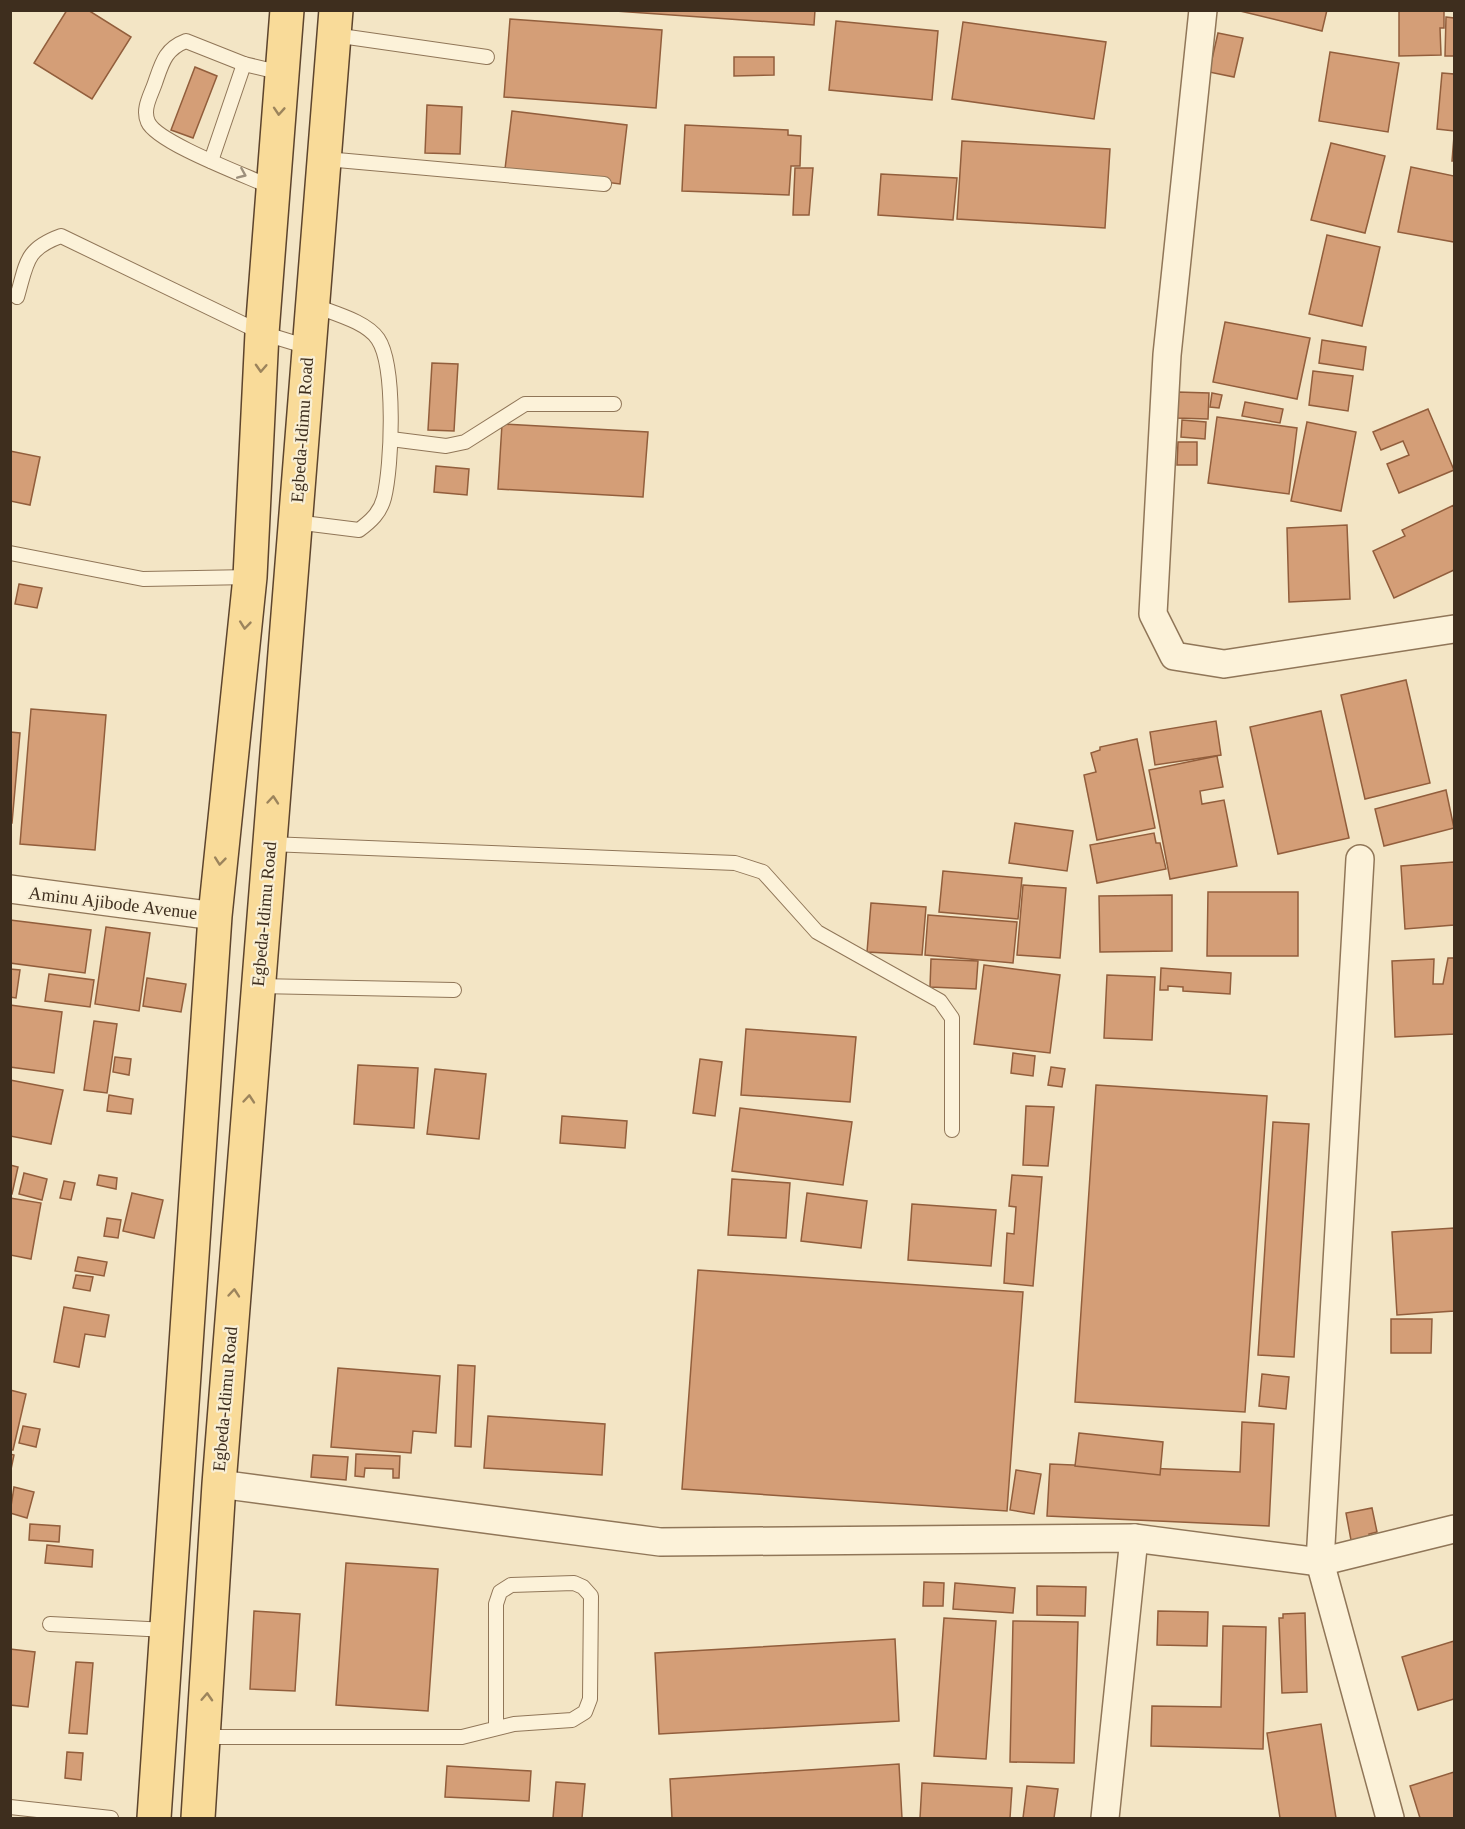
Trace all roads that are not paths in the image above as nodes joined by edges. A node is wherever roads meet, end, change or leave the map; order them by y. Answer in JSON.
{"nodes":[{"id":1,"x":287,"y":10,"type":"edge"},
{"id":2,"x":1203,"y":10,"type":"edge"},
{"id":3,"x":335,"y":23,"type":"edge"},
{"id":4,"x":487,"y":57,"type":"dead end"},
{"id":5,"x":244,"y":64,"type":"junction"},
{"id":6,"x":282,"y":73,"type":"junction"},
{"id":7,"x":326,"y":159,"type":"junction"},
{"id":8,"x":211,"y":161,"type":"junction"},
{"id":9,"x":604,"y":184,"type":"dead end"},
{"id":10,"x":273,"y":188,"type":"junction"},
{"id":11,"x":17,"y":297,"type":"dead end"},
{"id":12,"x":312,"y":304,"type":"junction"},
{"id":13,"x":262,"y":333,"type":"junction"},
{"id":14,"x":308,"y":347,"type":"junction"},
{"id":15,"x":614,"y":404,"type":"dead end"},
{"id":16,"x":391,"y":439,"type":"junction"},
{"id":17,"x":295,"y":522,"type":"junction"},
{"id":18,"x":10,"y":553,"type":"edge"},
{"id":19,"x":250,"y":577,"type":"junction"},
{"id":20,"x":1455,"y":629,"type":"edge"},
{"id":21,"x":270,"y":844,"type":"junction"},
{"id":22,"x":1360,"y":859,"type":"dead end"},
{"id":23,"x":10,"y":890,"type":"edge"},
{"id":24,"x":215,"y":916,"type":"junction"},
{"id":25,"x":258,"y":986,"type":"junction"},
{"id":26,"x":454,"y":990,"type":"dead end"},
{"id":27,"x":952,"y":1130,"type":"dead end"},
{"id":28,"x":219,"y":1484,"type":"junction"},
{"id":29,"x":1455,"y":1529,"type":"edge"},
{"id":30,"x":1134,"y":1538,"type":"junction"},
{"id":31,"x":1320,"y":1562,"type":"junction"},
{"id":32,"x":50,"y":1624,"type":"dead end"},
{"id":33,"x":166,"y":1630,"type":"junction"},
{"id":34,"x":496,"y":1728,"type":"junction"},
{"id":35,"x":205,"y":1737,"type":"junction"},
{"id":36,"x":10,"y":1806,"type":"edge"},
{"id":37,"x":111,"y":1818,"type":"edge"},
{"id":38,"x":154,"y":1818,"type":"edge"},
{"id":39,"x":198,"y":1818,"type":"edge"},
{"id":40,"x":1105,"y":1818,"type":"edge"},
{"id":41,"x":1390,"y":1818,"type":"edge"}],
"edges":[{"from":1,"to":6,"type":"main road"},
{"from":2,"to":20,"type":"street"},
{"from":3,"to":4,"type":"lane"},
{"from":3,"to":7,"type":"main road","name":"Egbeda-Idimu Road"},
{"from":5,"to":6,"type":"lane"},
{"from":5,"to":8,"type":"lane"},
{"from":5,"to":8,"type":"lane"},
{"from":6,"to":10,"type":"main road","one_way":true},
{"from":7,"to":9,"type":"lane"},
{"from":7,"to":12,"type":"main road","name":"Egbeda-Idimu Road"},
{"from":8,"to":10,"type":"lane","one_way":true},
{"from":10,"to":13,"type":"main road"},
{"from":11,"to":13,"type":"lane"},
{"from":12,"to":14,"type":"main road","name":"Egbeda-Idimu Road"},
{"from":12,"to":16,"type":"lane"},
{"from":13,"to":14,"type":"lane"},
{"from":13,"to":19,"type":"main road","one_way":true},
{"from":14,"to":17,"type":"main road","name":"Egbeda-Idimu Road"},
{"from":15,"to":16,"type":"lane"},
{"from":16,"to":17,"type":"lane"},
{"from":21,"to":17,"type":"main road","name":"Egbeda-Idimu Road","one_way":true},
{"from":18,"to":19,"type":"lane"},
{"from":19,"to":24,"type":"main road","one_way":true},
{"from":21,"to":25,"type":"main road","name":"Egbeda-Idimu Road"},
{"from":21,"to":27,"type":"lane"},
{"from":22,"to":31,"type":"street"},
{"from":23,"to":24,"type":"street","name":"Aminu Ajibode Avenue"},
{"from":24,"to":33,"type":"main road"},
{"from":25,"to":26,"type":"lane"},
{"from":28,"to":25,"type":"main road","name":"Egbeda-Idimu Road","one_way":true},
{"from":28,"to":30,"type":"street"},
{"from":35,"to":28,"type":"main road","name":"Egbeda-Idimu Road","one_way":true},
{"from":29,"to":31,"type":"street"},
{"from":30,"to":31,"type":"street"},
{"from":30,"to":40,"type":"street"},
{"from":31,"to":41,"type":"street"},
{"from":32,"to":33,"type":"lane"},
{"from":33,"to":38,"type":"main road"},
{"from":34,"to":34,"type":"lane"},
{"from":34,"to":35,"type":"lane"},
{"from":35,"to":39,"type":"main road","name":"Egbeda-Idimu Road"},
{"from":36,"to":37,"type":"lane"}]}
